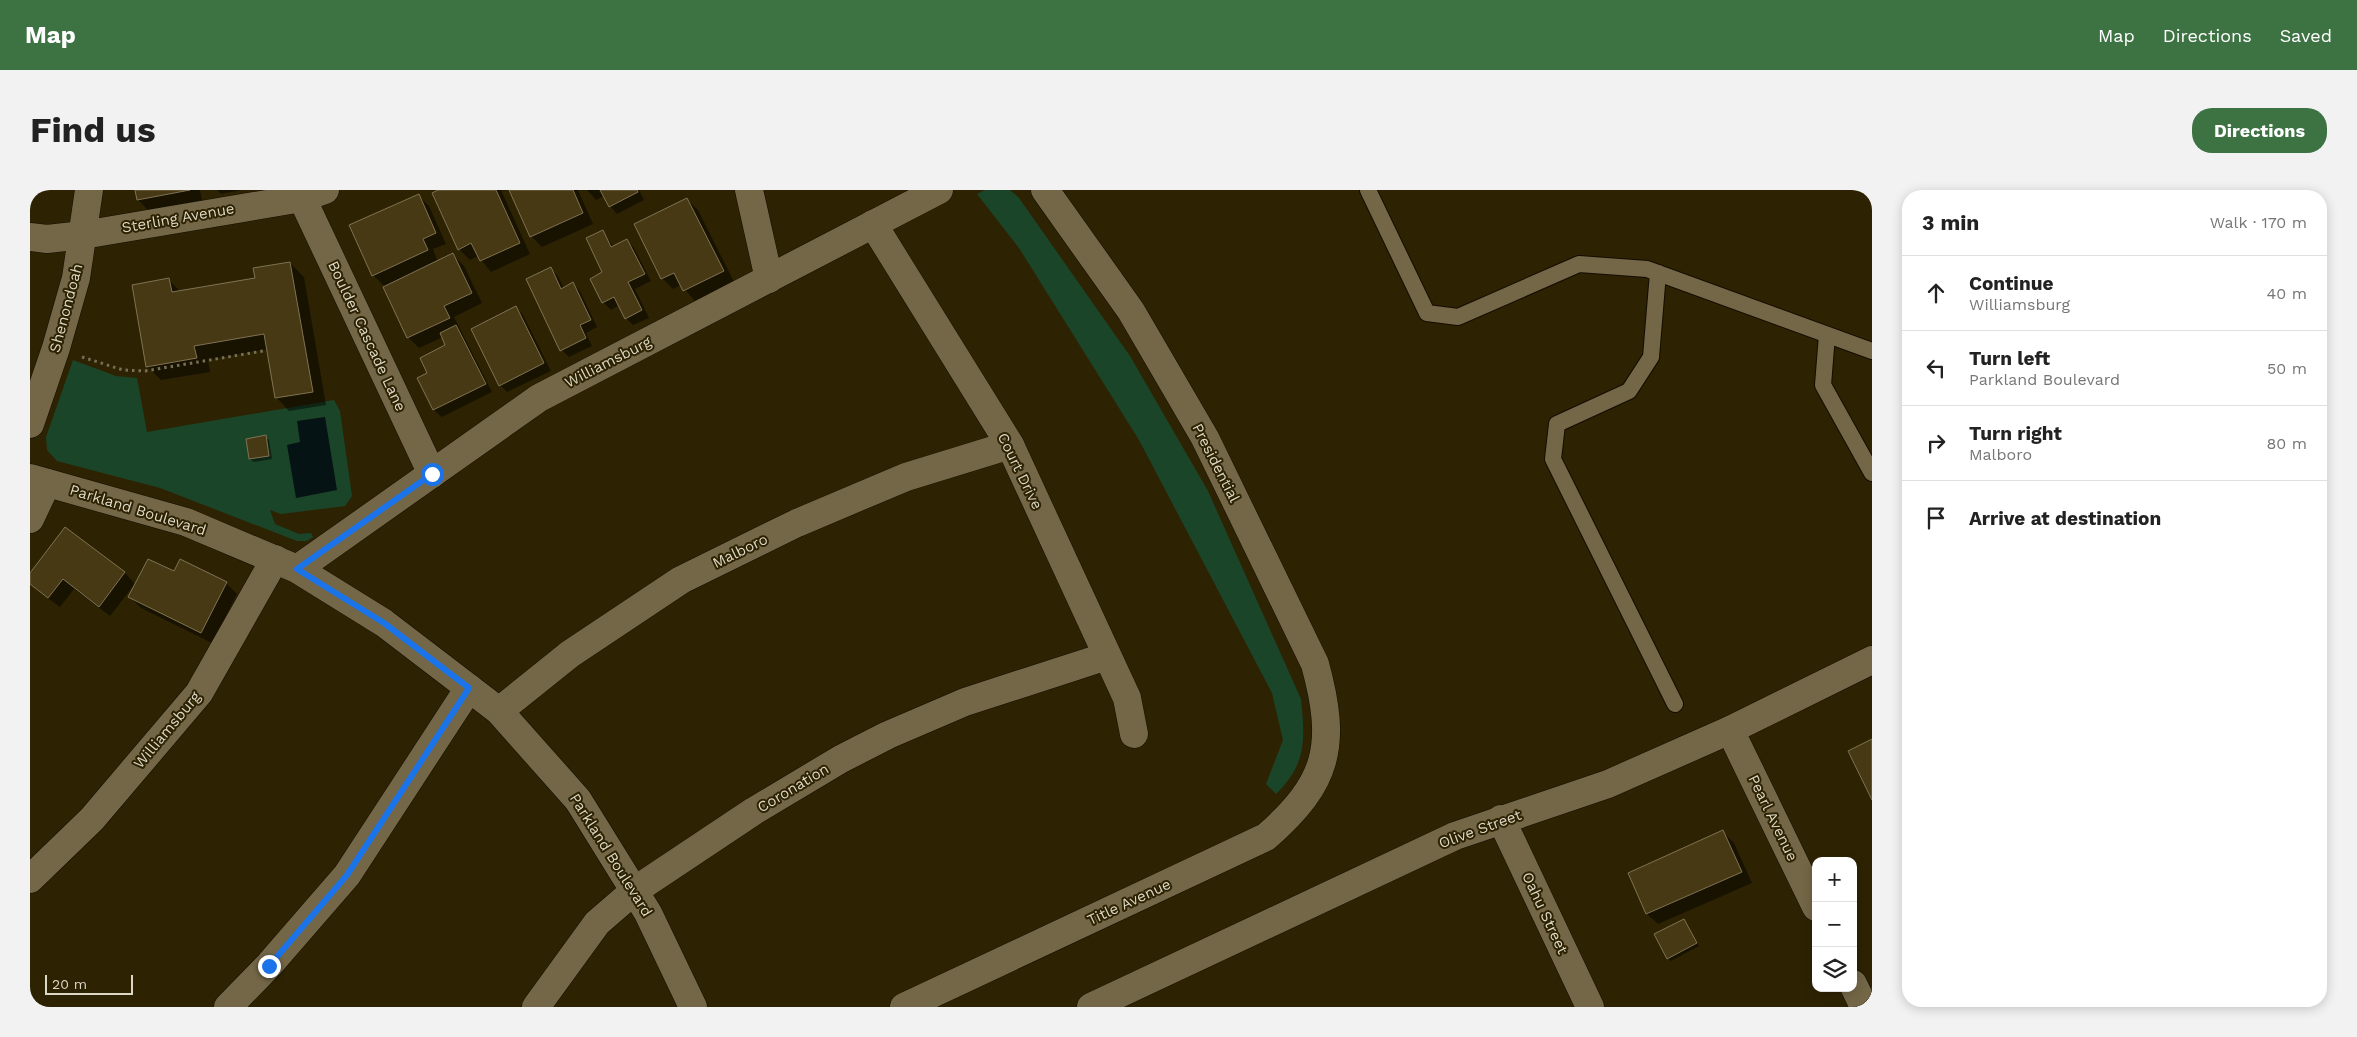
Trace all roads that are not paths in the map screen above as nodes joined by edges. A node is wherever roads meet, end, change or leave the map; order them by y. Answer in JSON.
{"nodes":[{"id":1,"x":89,"y":190,"type":"edge"},
{"id":2,"x":749,"y":190,"type":"edge"},
{"id":3,"x":939,"y":190,"type":"edge"},
{"id":4,"x":1045,"y":190,"type":"edge"},
{"id":5,"x":1368,"y":190,"type":"edge"},
{"id":6,"x":313,"y":194,"type":"edge"},
{"id":7,"x":873,"y":224,"type":"junction"},
{"id":8,"x":83,"y":235,"type":"junction"},
{"id":9,"x":30,"y":237,"type":"edge"},
{"id":10,"x":1658,"y":273,"type":"junction"},
{"id":11,"x":769,"y":278,"type":"junction"},
{"id":12,"x":1827,"y":335,"type":"junction"},
{"id":13,"x":1872,"y":351,"type":"edge"},
{"id":14,"x":30,"y":424,"type":"edge"},
{"id":15,"x":1010,"y":445,"type":"junction"},
{"id":16,"x":1872,"y":473,"type":"edge"},
{"id":17,"x":432,"y":474,"type":"junction"},
{"id":18,"x":38,"y":480,"type":"edge"},
{"id":19,"x":30,"y":519,"type":"edge"},
{"id":20,"x":286,"y":564,"type":"junction"},
{"id":21,"x":1107,"y":656,"type":"junction"},
{"id":22,"x":1872,"y":660,"type":"edge"},
{"id":23,"x":469,"y":688,"type":"junction"},
{"id":24,"x":1676,"y":704,"type":"dead end"},
{"id":25,"x":499,"y":711,"type":"junction"},
{"id":26,"x":1730,"y":730,"type":"junction"},
{"id":27,"x":1134,"y":734,"type":"dead end"},
{"id":28,"x":1324,"y":762,"type":"joint"},
{"id":29,"x":1501,"y":819,"type":"junction"},
{"id":30,"x":30,"y":879,"type":"edge"},
{"id":31,"x":634,"y":891,"type":"junction"},
{"id":32,"x":1814,"y":902,"type":"edge"},
{"id":33,"x":1857,"y":992,"type":"edge"},
{"id":34,"x":228,"y":1007,"type":"edge"},
{"id":35,"x":536,"y":1007,"type":"edge"},
{"id":36,"x":693,"y":1007,"type":"edge"},
{"id":37,"x":904,"y":1007,"type":"edge"},
{"id":38,"x":1091,"y":1007,"type":"edge"},
{"id":39,"x":1590,"y":1007,"type":"edge"},
{"id":40,"x":1864,"y":1007,"type":"edge"}],
"edges":[{"from":1,"to":8,"type":"street","name":"Shenondoah"},
{"from":2,"to":11,"type":"street"},
{"from":3,"to":7,"type":"street","name":"Williamsburg"},
{"from":4,"to":28,"type":"street","name":"Presidential"},
{"from":5,"to":10,"type":"lane"},
{"from":6,"to":8,"type":"street","name":"Sterling Avenue"},
{"from":6,"to":17,"type":"street","name":"Boulder Cascade Lane"},
{"from":7,"to":11,"type":"street","name":"Williamsburg"},
{"from":7,"to":15,"type":"street","name":"Court Drive"},
{"from":8,"to":9,"type":"street","name":"Sterling Avenue"},
{"from":8,"to":14,"type":"street","name":"Shenondoah"},
{"from":10,"to":12,"type":"lane"},
{"from":10,"to":24,"type":"lane"},
{"from":11,"to":17,"type":"street","name":"Williamsburg"},
{"from":12,"to":13,"type":"lane"},
{"from":12,"to":16,"type":"lane"},
{"from":15,"to":21,"type":"street","name":"Court Drive"},
{"from":15,"to":25,"type":"street","name":"Malboro"},
{"from":17,"to":20,"type":"street","name":"Williamsburg"},
{"from":18,"to":19,"type":"street"},
{"from":18,"to":20,"type":"street","name":"Parkland Boulevard"},
{"from":20,"to":23,"type":"street","name":"Parkland Boulevard"},
{"from":20,"to":30,"type":"street","name":"Williamsburg"},
{"from":21,"to":27,"type":"street","name":"Court Drive"},
{"from":21,"to":31,"type":"street","name":"Coronation"},
{"from":22,"to":26,"type":"street","name":"Olive Street"},
{"from":23,"to":25,"type":"street","name":"Parkland Boulevard"},
{"from":23,"to":34,"type":"street"},
{"from":25,"to":31,"type":"street","name":"Parkland Boulevard"},
{"from":26,"to":29,"type":"street","name":"Olive Street"},
{"from":26,"to":32,"type":"street","name":"Pearl Avenue"},
{"from":28,"to":37,"type":"street","name":"Title Avenue"},
{"from":29,"to":38,"type":"street","name":"Olive Street"},
{"from":29,"to":39,"type":"street","name":"Oahu Street"},
{"from":31,"to":35,"type":"street","name":"Coronation"},
{"from":31,"to":36,"type":"street","name":"Parkland Boulevard"},
{"from":33,"to":40,"type":"street"}]}
